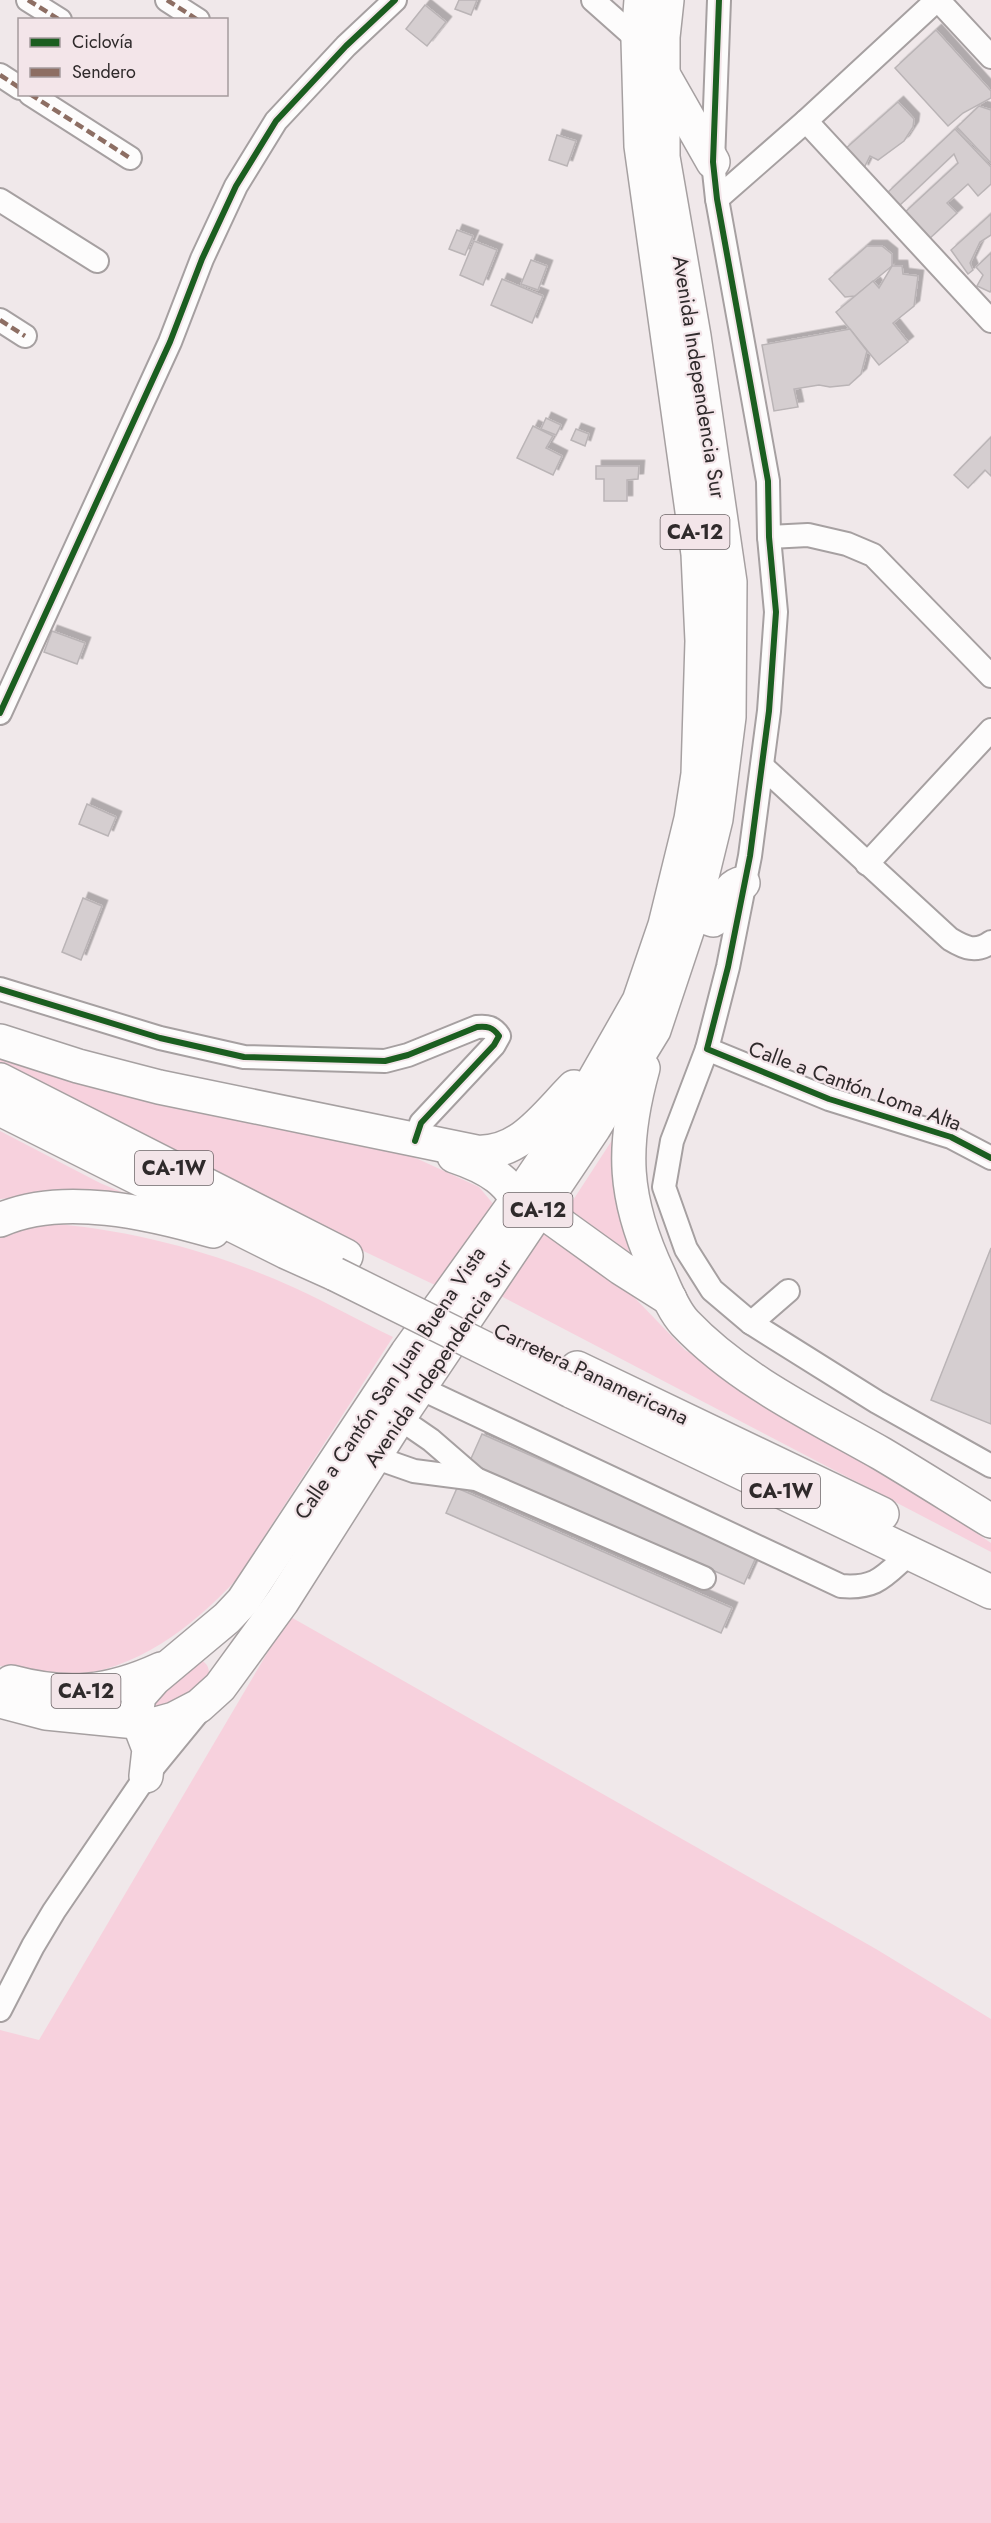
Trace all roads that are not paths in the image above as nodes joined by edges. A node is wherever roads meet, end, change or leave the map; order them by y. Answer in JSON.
{"nodes":[{"id":1,"x":28,"y":0,"type":"edge"},
{"id":2,"x":167,"y":0,"type":"edge"},
{"id":3,"x":395,"y":0,"type":"edge"},
{"id":4,"x":593,"y":0,"type":"edge"},
{"id":5,"x":641,"y":0,"type":"edge"},
{"id":6,"x":667,"y":0,"type":"edge"},
{"id":7,"x":719,"y":0,"type":"edge"},
{"id":8,"x":938,"y":0,"type":"edge"},
{"id":9,"x":57,"y":18,"type":"edge"},
{"id":10,"x":195,"y":18,"type":"edge"},
{"id":11,"x":638,"y":40,"type":"junction"},
{"id":12,"x":989,"y":50,"type":"edge"},
{"id":13,"x":0,"y":75,"type":"edge"},
{"id":14,"x":663,"y":75,"type":"junction"},
{"id":15,"x":18,"y":87,"type":"edge"},
{"id":16,"x":33,"y":96,"type":"edge"},
{"id":17,"x":806,"y":121,"type":"junction"},
{"id":18,"x":130,"y":158,"type":"dead end"},
{"id":19,"x":712,"y":162,"type":"junction"},
{"id":20,"x":717,"y":199,"type":"junction"},
{"id":21,"x":0,"y":200,"type":"edge"},
{"id":22,"x":97,"y":261,"type":"dead end"},
{"id":23,"x":0,"y":320,"type":"edge"},
{"id":24,"x":991,"y":321,"type":"edge"},
{"id":25,"x":25,"y":336,"type":"dead end"},
{"id":26,"x":769,"y":537,"type":"junction"},
{"id":27,"x":991,"y":676,"type":"edge"},
{"id":28,"x":0,"y":713,"type":"edge"},
{"id":29,"x":991,"y":730,"type":"edge"},
{"id":30,"x":763,"y":767,"type":"junction"},
{"id":31,"x":867,"y":864,"type":"junction"},
{"id":32,"x":743,"y":883,"type":"junction"},
{"id":33,"x":693,"y":913,"type":"junction"},
{"id":34,"x":991,"y":942,"type":"edge"},
{"id":35,"x":0,"y":989,"type":"edge"},
{"id":36,"x":654,"y":1030,"type":"junction"},
{"id":37,"x":0,"y":1041,"type":"edge"},
{"id":38,"x":707,"y":1049,"type":"junction"},
{"id":39,"x":609,"y":1052,"type":"junction"},
{"id":40,"x":0,"y":1080,"type":"edge"},
{"id":41,"x":0,"y":1109,"type":"edge"},
{"id":42,"x":366,"y":1129,"type":"junction"},
{"id":43,"x":416,"y":1141,"type":"junction"},
{"id":44,"x":991,"y":1158,"type":"edge"},
{"id":45,"x":520,"y":1216,"type":"junction"},
{"id":46,"x":0,"y":1220,"type":"edge"},
{"id":47,"x":286,"y":1252,"type":"junction"},
{"id":48,"x":340,"y":1265,"type":"junction"},
{"id":49,"x":788,"y":1291,"type":"dead end"},
{"id":50,"x":670,"y":1299,"type":"junction"},
{"id":51,"x":751,"y":1323,"type":"junction"},
{"id":52,"x":574,"y":1379,"type":"junction"},
{"id":53,"x":420,"y":1388,"type":"junction"},
{"id":54,"x":399,"y":1418,"type":"junction"},
{"id":55,"x":374,"y":1457,"type":"junction"},
{"id":56,"x":991,"y":1466,"type":"edge"},
{"id":57,"x":476,"y":1479,"type":"junction"},
{"id":58,"x":991,"y":1521,"type":"edge"},
{"id":59,"x":910,"y":1553,"type":"junction"},
{"id":60,"x":991,"y":1569,"type":"edge"},
{"id":61,"x":704,"y":1578,"type":"dead end"},
{"id":62,"x":991,"y":1592,"type":"edge"},
{"id":63,"x":194,"y":1646,"type":"junction"},
{"id":64,"x":168,"y":1666,"type":"junction"},
{"id":65,"x":0,"y":1679,"type":"edge"},
{"id":66,"x":221,"y":1684,"type":"junction"},
{"id":67,"x":0,"y":1701,"type":"edge"},
{"id":68,"x":135,"y":1742,"type":"junction"},
{"id":69,"x":0,"y":2010,"type":"edge"}],
"edges":[{"from":1,"to":9,"type":"street"},
{"from":2,"to":10,"type":"street"},
{"from":3,"to":28,"type":"street"},
{"from":4,"to":11,"type":"street"},
{"from":5,"to":11,"type":"highway","name":"Avenida Independencia Sur","number":"CA-12"},
{"from":6,"to":14,"type":"highway","name":"Avenida Independencia Sur","number":"CA-12"},
{"from":7,"to":19,"type":"street"},
{"from":8,"to":12,"type":"street"},
{"from":8,"to":17,"type":"street"},
{"from":11,"to":39,"type":"highway","name":"Avenida Independencia Sur","number":"CA-12"},
{"from":13,"to":15,"type":"street"},
{"from":14,"to":19,"type":"highway"},
{"from":14,"to":33,"type":"highway","name":"Avenida Independencia Sur","number":"CA-12"},
{"from":16,"to":18,"type":"street"},
{"from":17,"to":20,"type":"street"},
{"from":17,"to":24,"type":"street"},
{"from":19,"to":20,"type":"street"},
{"from":20,"to":26,"type":"street"},
{"from":21,"to":22,"type":"street"},
{"from":23,"to":25,"type":"street"},
{"from":26,"to":27,"type":"street"},
{"from":26,"to":30,"type":"street"},
{"from":29,"to":31,"type":"street"},
{"from":30,"to":31,"type":"street"},
{"from":30,"to":32,"type":"street"},
{"from":31,"to":34,"type":"street"},
{"from":32,"to":33,"type":"highway"},
{"from":32,"to":38,"type":"street"},
{"from":33,"to":36,"type":"highway","name":"Avenida Independencia Sur","number":"CA-12"},
{"from":35,"to":43,"type":"street"},
{"from":36,"to":45,"type":"highway","name":"Avenida Independencia Sur","number":"CA-12"},
{"from":36,"to":50,"type":"highway"},
{"from":37,"to":42,"type":"highway"},
{"from":38,"to":44,"type":"street","name":"Calle a Cantón Loma Alta"},
{"from":38,"to":51,"type":"street"},
{"from":39,"to":43,"type":"highway"},
{"from":39,"to":45,"type":"highway","name":"Calle a Cantón San Juan Buena Vista","number":"CA-12"},
{"from":40,"to":48,"type":"highway","name":"Carretera Panamericana","number":"CA-1W"},
{"from":41,"to":47,"type":"highway","name":"Carretera Panamericana","number":"CA-1W"},
{"from":42,"to":43,"type":"highway"},
{"from":42,"to":45,"type":"highway"},
{"from":45,"to":50,"type":"highway"},
{"from":45,"to":53,"type":"highway","name":"Avenida Independencia Sur","number":"CA-12"},
{"from":45,"to":63,"type":"highway","name":"Calle a Cantón San Juan Buena Vista","number":"CA-12"},
{"from":46,"to":47,"type":"highway"},
{"from":47,"to":48,"type":"highway","name":"Carretera Panamericana","number":"CA-1W"},
{"from":48,"to":52,"type":"highway","name":"Carretera Panamericana","number":"CA-1W","bridge":true},
{"from":49,"to":51,"type":"street"},
{"from":50,"to":58,"type":"highway"},
{"from":51,"to":56,"type":"street"},
{"from":52,"to":59,"type":"highway","name":"Carretera Panamericana","number":"CA-1W"},
{"from":52,"to":60,"type":"highway","name":"Carretera Panamericana","number":"CA-1W"},
{"from":53,"to":54,"type":"highway","name":"Avenida Independencia Sur","number":"CA-12"},
{"from":53,"to":59,"type":"street"},
{"from":54,"to":55,"type":"highway","name":"Avenida Independencia Sur","number":"CA-12"},
{"from":54,"to":57,"type":"street"},
{"from":55,"to":57,"type":"street"},
{"from":55,"to":66,"type":"highway","name":"Avenida Independencia Sur","number":"CA-12"},
{"from":57,"to":61,"type":"street"},
{"from":59,"to":62,"type":"highway","name":"Carretera Panamericana","number":"CA-1W"},
{"from":63,"to":64,"type":"highway","name":"Calle a Cantón San Juan Buena Vista","number":"CA-12"},
{"from":63,"to":66,"type":"highway"},
{"from":64,"to":65,"type":"highway","number":"CA-12"},
{"from":64,"to":68,"type":"highway"},
{"from":66,"to":68,"type":"street","name":"Avenida Independencia Sur"},
{"from":66,"to":68,"type":"highway","number":"CA-12"},
{"from":67,"to":68,"type":"highway","number":"CA-12"},
{"from":68,"to":69,"type":"street"}]}
